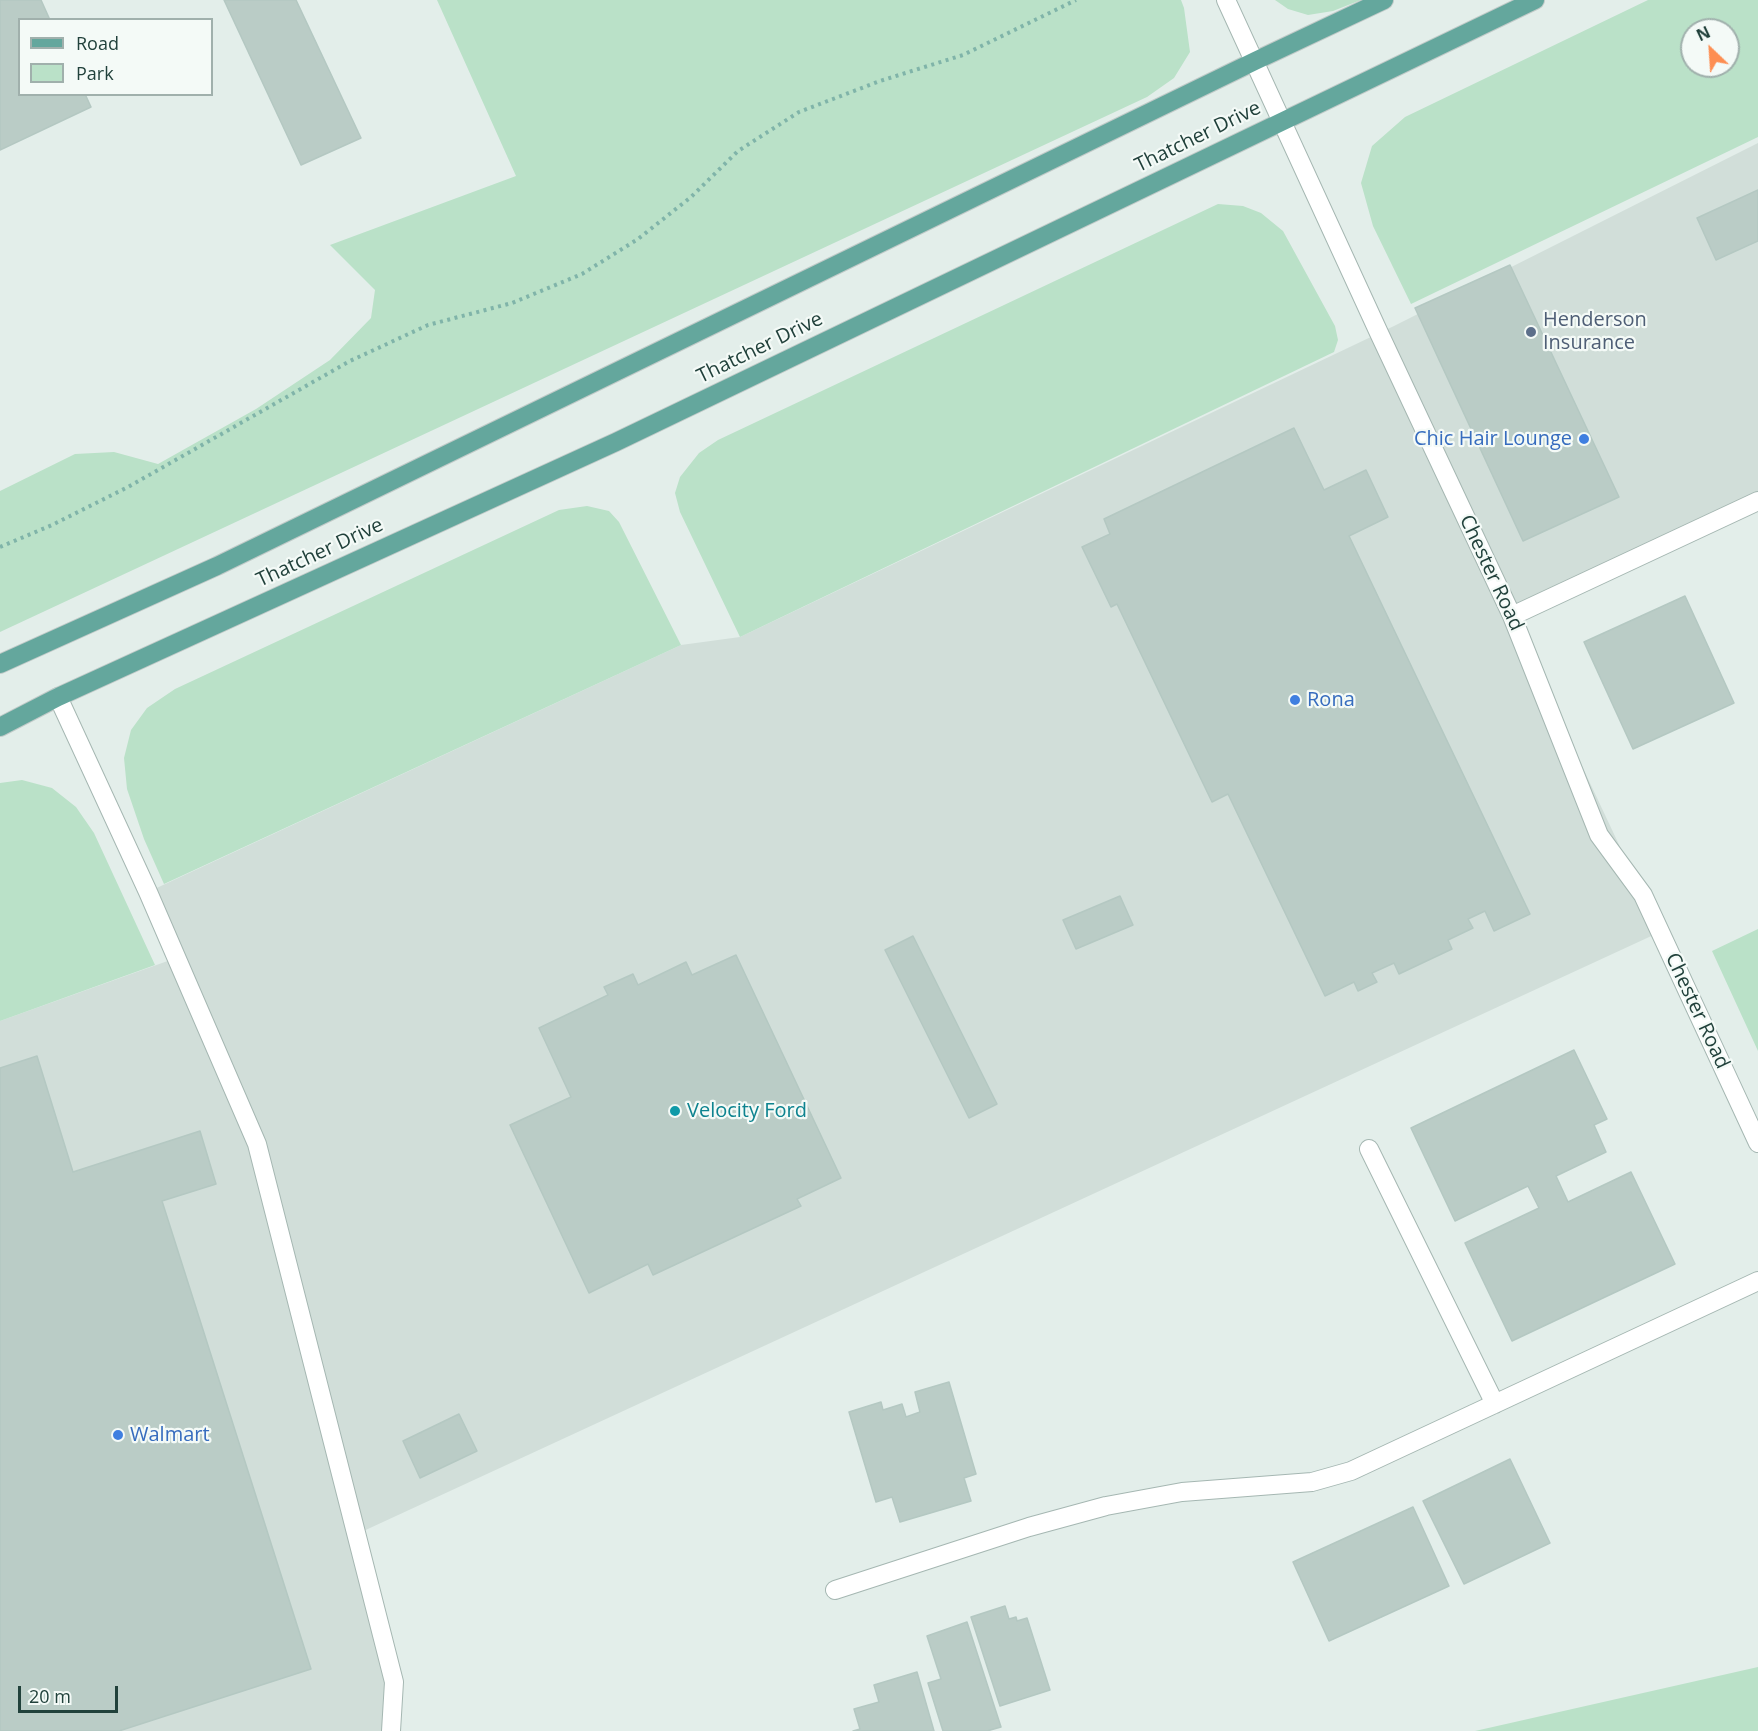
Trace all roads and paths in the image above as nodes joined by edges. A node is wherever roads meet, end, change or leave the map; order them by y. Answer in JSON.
{"nodes":[{"id":1,"x":1076,"y":0,"type":"edge"},
{"id":2,"x":1226,"y":0,"type":"edge"},
{"id":3,"x":1384,"y":0,"type":"edge"},
{"id":4,"x":1535,"y":0,"type":"edge"},
{"id":5,"x":1255,"y":61,"type":"junction"},
{"id":6,"x":1282,"y":121,"type":"junction"},
{"id":7,"x":1758,"y":501,"type":"edge"},
{"id":8,"x":0,"y":547,"type":"edge"},
{"id":9,"x":1512,"y":616,"type":"junction"},
{"id":10,"x":0,"y":664,"type":"edge"},
{"id":11,"x":58,"y":697,"type":"junction"},
{"id":12,"x":0,"y":727,"type":"edge"},
{"id":13,"x":1758,"y":1143,"type":"edge"},
{"id":14,"x":1369,"y":1149,"type":"dead end"},
{"id":15,"x":1758,"y":1281,"type":"edge"},
{"id":16,"x":1495,"y":1404,"type":"junction"},
{"id":17,"x":835,"y":1590,"type":"dead end"},
{"id":18,"x":391,"y":1731,"type":"edge"}],
"edges":[{"from":1,"to":8,"type":"path"},
{"from":2,"to":5,"type":"street","name":"Chester Road"},
{"from":3,"to":5,"type":"main road","name":"Thatcher Drive"},
{"from":4,"to":6,"type":"main road","name":"Thatcher Drive"},
{"from":5,"to":6,"type":"street","name":"Chester Road"},
{"from":5,"to":10,"type":"main road","name":"Thatcher Drive"},
{"from":6,"to":9,"type":"street","name":"Chester Road"},
{"from":6,"to":11,"type":"main road","name":"Thatcher Drive"},
{"from":7,"to":9,"type":"street"},
{"from":9,"to":13,"type":"street","name":"Chester Road"},
{"from":11,"to":12,"type":"main road","name":"Thatcher Drive"},
{"from":11,"to":18,"type":"street"},
{"from":14,"to":16,"type":"street"},
{"from":15,"to":16,"type":"street"},
{"from":16,"to":17,"type":"street"}]}
